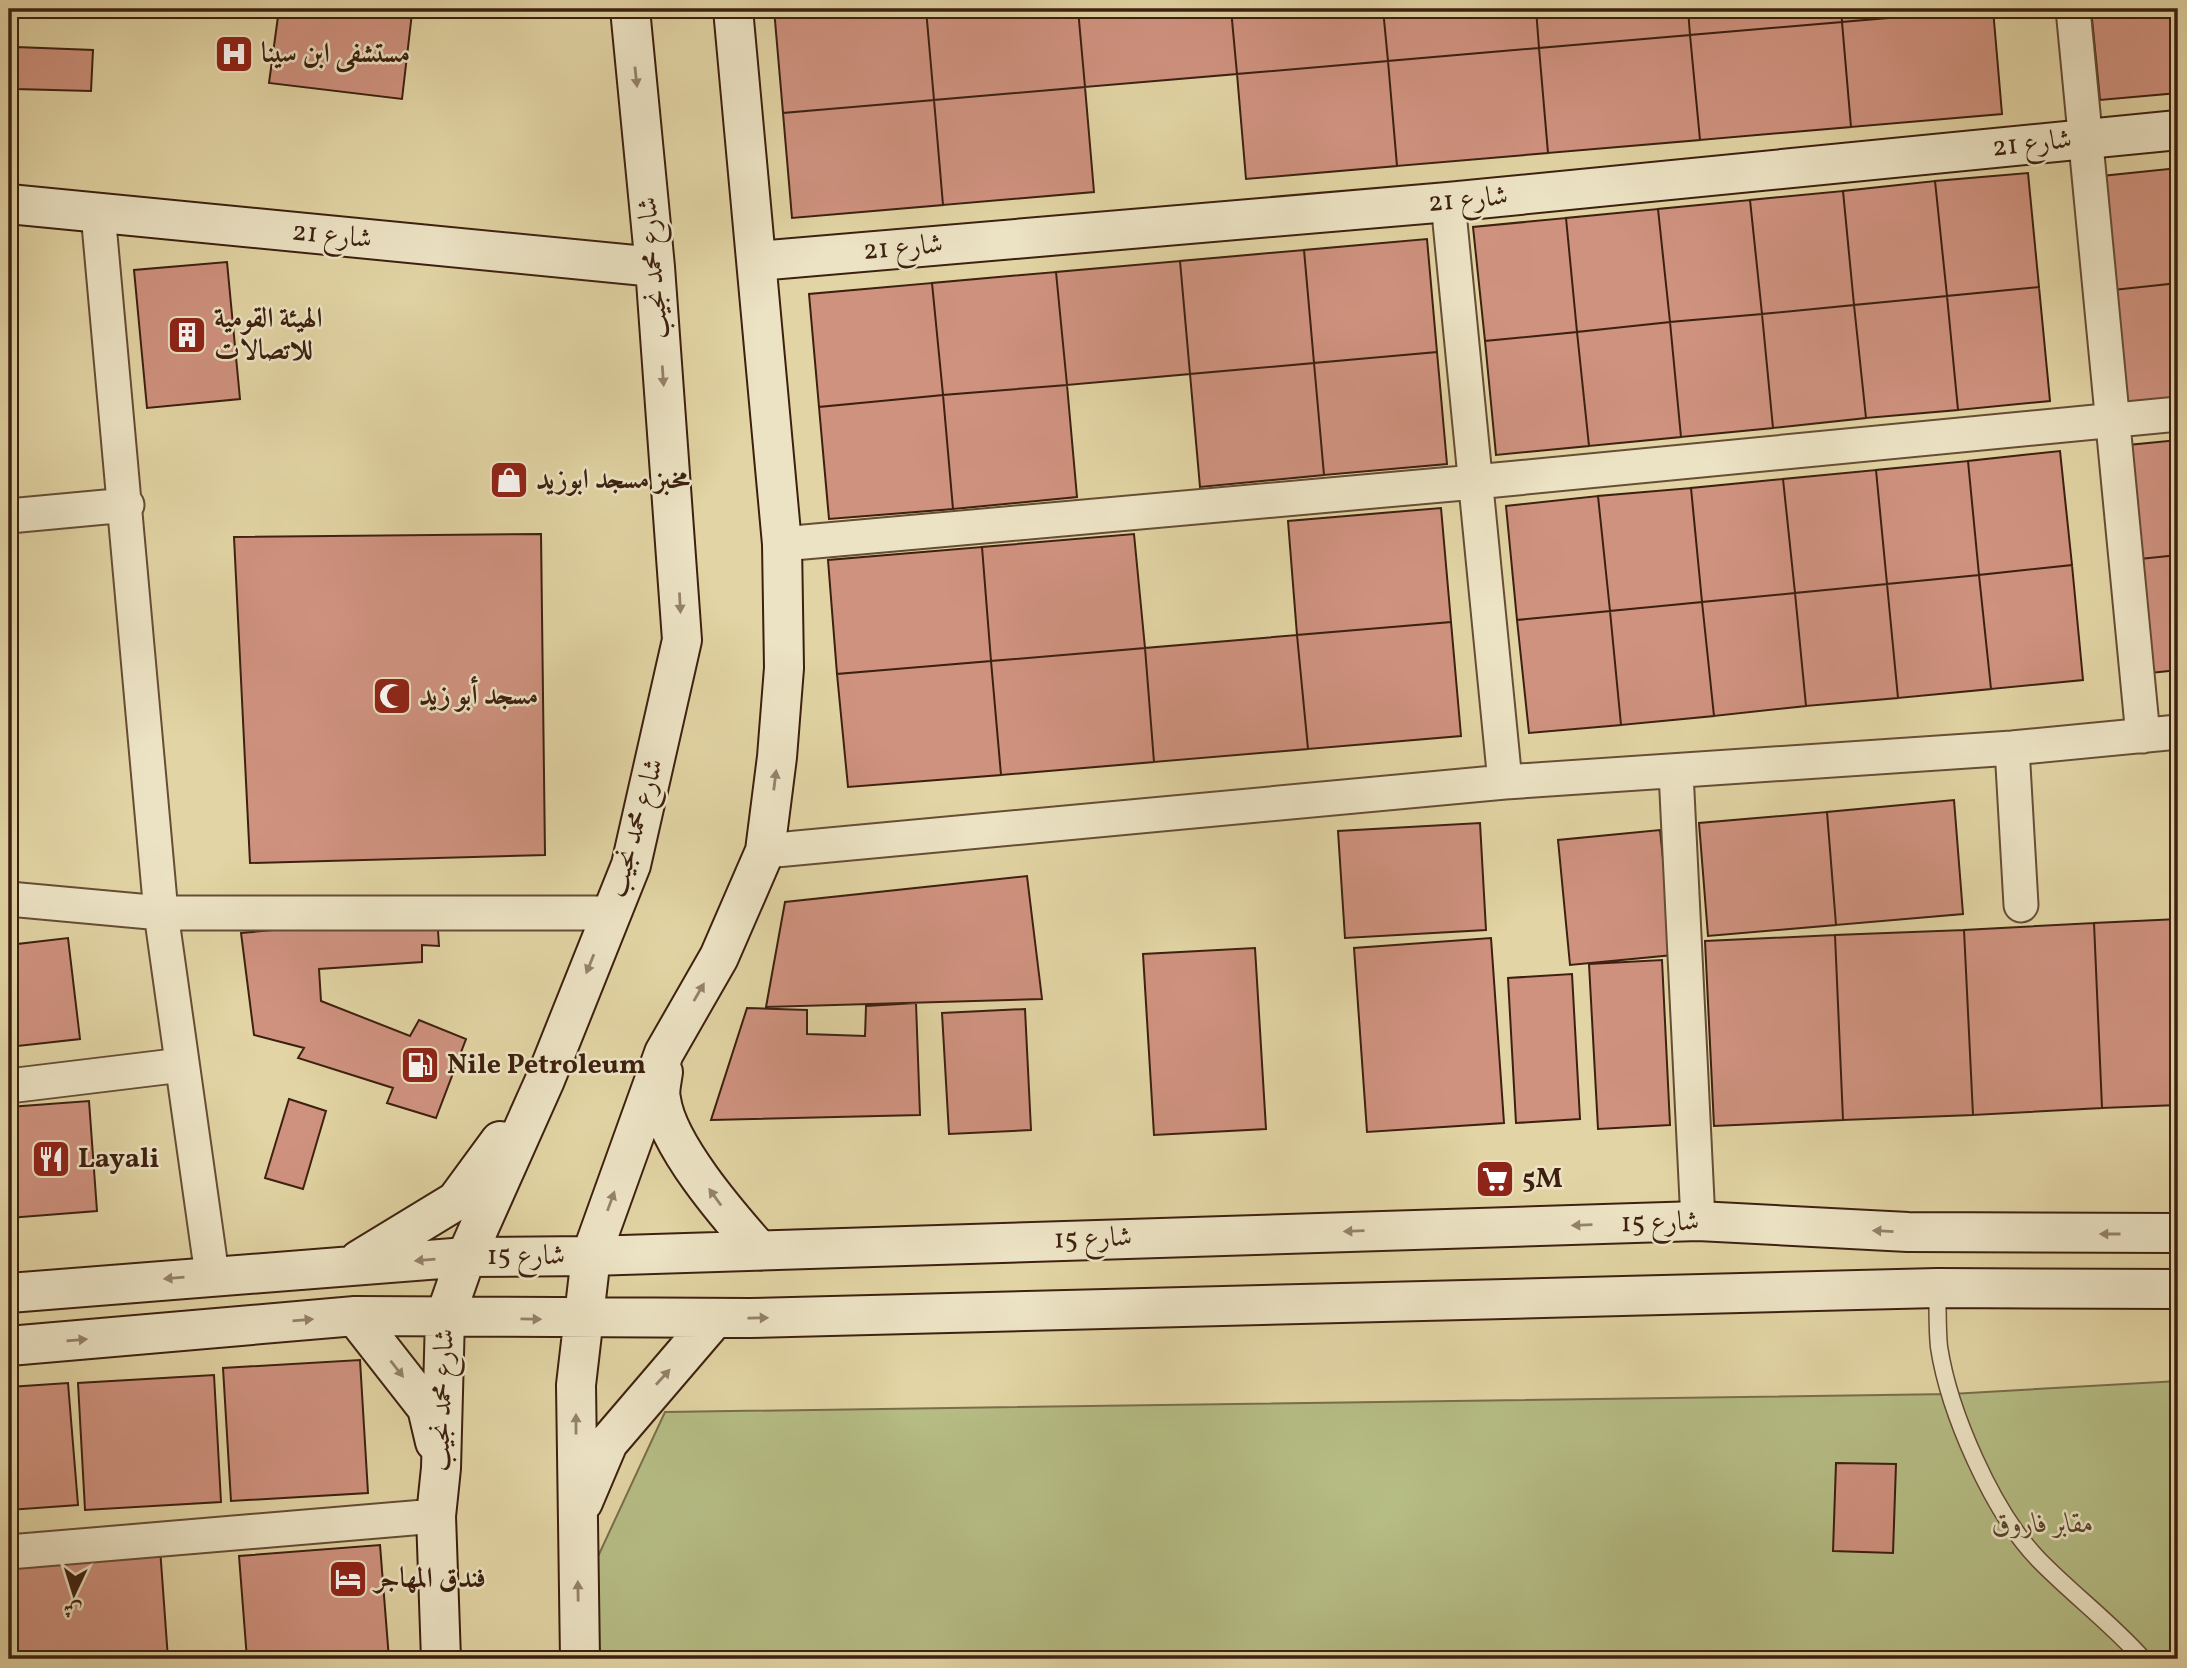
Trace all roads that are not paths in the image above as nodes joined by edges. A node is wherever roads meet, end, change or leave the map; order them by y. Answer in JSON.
{"nodes":[{"id":1,"x":630,"y":9,"type":"edge"},
{"id":2,"x":733,"y":9,"type":"edge"},
{"id":3,"x":2073,"y":9,"type":"edge"},
{"id":4,"x":2178,"y":130,"type":"edge"},
{"id":5,"x":2084,"y":139,"type":"junction"},
{"id":6,"x":1448,"y":202,"type":"junction"},
{"id":7,"x":9,"y":204,"type":"edge"},
{"id":8,"x":98,"y":213,"type":"junction"},
{"id":9,"x":757,"y":261,"type":"junction"},
{"id":10,"x":655,"y":267,"type":"junction"},
{"id":11,"x":2178,"y":414,"type":"edge"},
{"id":12,"x":2111,"y":420,"type":"junction"},
{"id":13,"x":1475,"y":482,"type":"junction"},
{"id":14,"x":127,"y":505,"type":"junction"},
{"id":15,"x":9,"y":516,"type":"edge"},
{"id":16,"x":782,"y":544,"type":"junction"},
{"id":17,"x":2178,"y":732,"type":"edge"},
{"id":18,"x":2143,"y":736,"type":"junction"},
{"id":19,"x":2012,"y":748,"type":"junction"},
{"id":20,"x":1676,"y":772,"type":"junction"},
{"id":21,"x":1505,"y":782,"type":"junction"},
{"id":22,"x":765,"y":851,"type":"junction"},
{"id":23,"x":9,"y":899,"type":"edge"},
{"id":24,"x":2021,"y":905,"type":"dead end"},
{"id":25,"x":160,"y":913,"type":"junction"},
{"id":26,"x":610,"y":913,"type":"junction"},
{"id":27,"x":664,"y":1053,"type":"junction"},
{"id":28,"x":182,"y":1065,"type":"junction"},
{"id":29,"x":545,"y":1080,"type":"junction"},
{"id":30,"x":9,"y":1086,"type":"edge"},
{"id":31,"x":1698,"y":1221,"type":"junction"},
{"id":32,"x":2178,"y":1233,"type":"edge"},
{"id":33,"x":758,"y":1249,"type":"junction"},
{"id":34,"x":591,"y":1256,"type":"junction"},
{"id":35,"x":466,"y":1257,"type":"junction"},
{"id":36,"x":350,"y":1266,"type":"junction"},
{"id":37,"x":212,"y":1275,"type":"junction"},
{"id":38,"x":1937,"y":1288,"type":"junction"},
{"id":39,"x":2178,"y":1289,"type":"edge"},
{"id":40,"x":9,"y":1293,"type":"edge"},
{"id":41,"x":355,"y":1316,"type":"junction"},
{"id":42,"x":445,"y":1317,"type":"junction"},
{"id":43,"x":715,"y":1318,"type":"junction"},
{"id":44,"x":581,"y":1319,"type":"junction"},
{"id":45,"x":9,"y":1346,"type":"edge"},
{"id":46,"x":441,"y":1468,"type":"junction"},
{"id":47,"x":436,"y":1516,"type":"junction"},
{"id":48,"x":576,"y":1516,"type":"junction"},
{"id":49,"x":9,"y":1552,"type":"edge"},
{"id":50,"x":441,"y":1659,"type":"edge"},
{"id":51,"x":580,"y":1659,"type":"edge"},
{"id":52,"x":2143,"y":1659,"type":"edge"}],
"edges":[{"from":1,"to":10,"type":"street","name":"شارع محمد نجيب","one_way":true},
{"from":2,"to":9,"type":"street"},
{"from":3,"to":5,"type":"street"},
{"from":4,"to":5,"type":"street","name":"شارع 21"},
{"from":5,"to":6,"type":"street","name":"شارع 21"},
{"from":5,"to":12,"type":"street"},
{"from":6,"to":9,"type":"street","name":"شارع 21"},
{"from":6,"to":13,"type":"street"},
{"from":7,"to":8,"type":"street","name":"شارع 21"},
{"from":8,"to":10,"type":"street","name":"شارع 21"},
{"from":8,"to":14,"type":"street"},
{"from":9,"to":16,"type":"street"},
{"from":10,"to":26,"type":"street","name":"شارع محمد نجيب","one_way":true},
{"from":11,"to":12,"type":"street"},
{"from":12,"to":13,"type":"street"},
{"from":12,"to":18,"type":"street"},
{"from":13,"to":16,"type":"street"},
{"from":13,"to":21,"type":"street"},
{"from":14,"to":15,"type":"street"},
{"from":14,"to":25,"type":"street"},
{"from":22,"to":16,"type":"street","one_way":true},
{"from":17,"to":18,"type":"street"},
{"from":18,"to":19,"type":"street"},
{"from":19,"to":20,"type":"street"},
{"from":19,"to":24,"type":"street"},
{"from":20,"to":21,"type":"street"},
{"from":20,"to":31,"type":"street"},
{"from":21,"to":22,"type":"street"},
{"from":27,"to":22,"type":"street","one_way":true},
{"from":23,"to":25,"type":"street"},
{"from":25,"to":26,"type":"street"},
{"from":25,"to":28,"type":"street"},
{"from":26,"to":29,"type":"street","name":"شارع محمد نجيب","one_way":true},
{"from":33,"to":27,"type":"street","one_way":true},
{"from":34,"to":27,"type":"street","one_way":true},
{"from":28,"to":30,"type":"street"},
{"from":28,"to":37,"type":"street"},
{"from":29,"to":35,"type":"street","name":"شارع محمد نجيب"},
{"from":29,"to":36,"type":"street"},
{"from":32,"to":31,"type":"street","name":"شارع 15","one_way":true},
{"from":31,"to":33,"type":"street","name":"شارع 15","one_way":true},
{"from":33,"to":34,"type":"street","name":"شارع 15"},
{"from":34,"to":35,"type":"street","name":"شارع 15"},
{"from":34,"to":44,"type":"street"},
{"from":35,"to":36,"type":"street","name":"شارع 15","one_way":true},
{"from":35,"to":42,"type":"street","name":"شارع محمد نجيب"},
{"from":36,"to":37,"type":"street","name":"شارع 15"},
{"from":37,"to":40,"type":"street","name":"شارع 15","one_way":true},
{"from":38,"to":39,"type":"street"},
{"from":43,"to":38,"type":"street","one_way":true},
{"from":38,"to":52,"type":"lane"},
{"from":41,"to":42,"type":"street"},
{"from":45,"to":41,"type":"street","one_way":true},
{"from":41,"to":46,"type":"street","one_way":true},
{"from":42,"to":44,"type":"street","one_way":true},
{"from":42,"to":46,"type":"street","name":"شارع محمد نجيب"},
{"from":43,"to":44,"type":"street"},
{"from":48,"to":43,"type":"street","one_way":true},
{"from":48,"to":44,"type":"street","one_way":true},
{"from":46,"to":47,"type":"street","name":"شارع محمد نجيب"},
{"from":47,"to":49,"type":"street"},
{"from":47,"to":50,"type":"street","name":"شارع محمد نجيب"},
{"from":51,"to":48,"type":"street","one_way":true}]}
